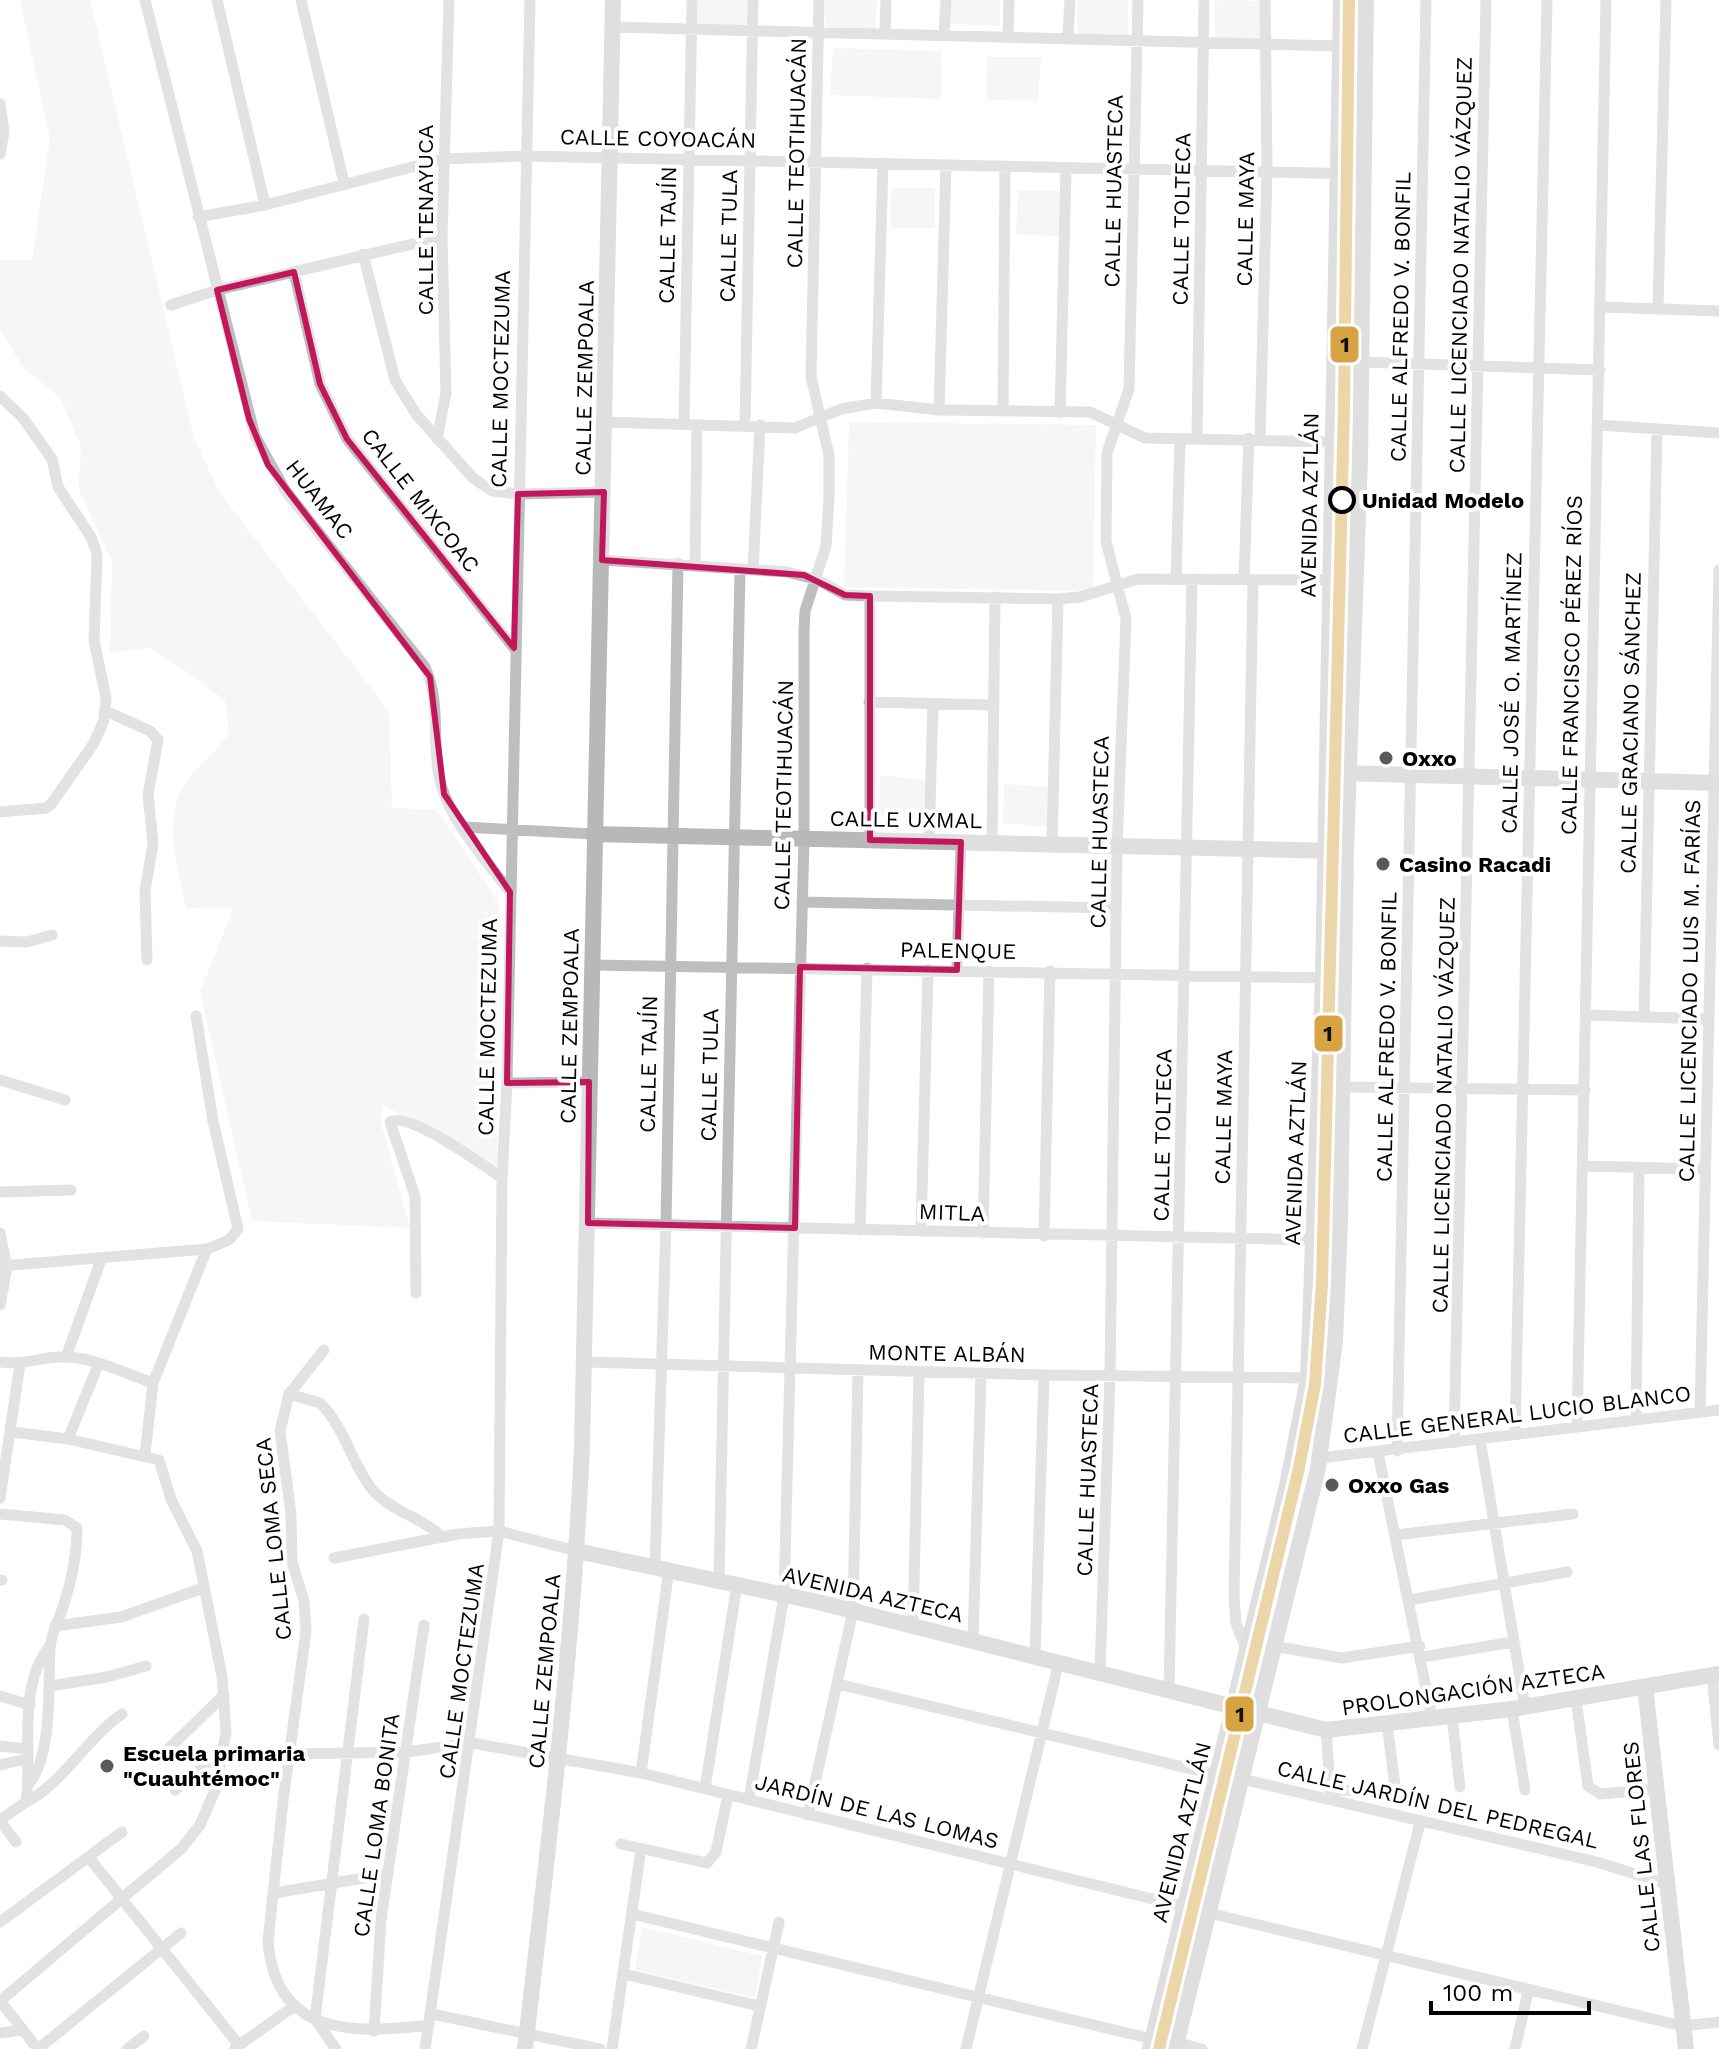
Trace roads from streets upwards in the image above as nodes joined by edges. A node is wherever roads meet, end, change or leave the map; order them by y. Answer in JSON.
{"nodes":[{"id":1,"x":145,"y":0,"type":"edge"},
{"id":2,"x":217,"y":0,"type":"edge"},
{"id":3,"x":301,"y":0,"type":"edge"},
{"id":4,"x":449,"y":0,"type":"edge"},
{"id":5,"x":530,"y":0,"type":"edge"},
{"id":6,"x":613,"y":0,"type":"edge"},
{"id":7,"x":692,"y":0,"type":"edge"},
{"id":8,"x":753,"y":0,"type":"edge"},
{"id":9,"x":819,"y":0,"type":"edge"},
{"id":10,"x":886,"y":0,"type":"edge"},
{"id":11,"x":946,"y":0,"type":"edge"},
{"id":12,"x":1009,"y":0,"type":"edge"},
{"id":13,"x":1070,"y":0,"type":"edge"},
{"id":14,"x":1138,"y":0,"type":"edge"},
{"id":15,"x":1204,"y":0,"type":"edge"},
{"id":16,"x":1265,"y":0,"type":"edge"},
{"id":17,"x":1341,"y":0,"type":"edge"},
{"id":18,"x":1366,"y":0,"type":"edge"},
{"id":19,"x":1426,"y":0,"type":"edge"},
{"id":20,"x":1486,"y":0,"type":"edge"},
{"id":21,"x":1547,"y":0,"type":"edge"},
{"id":22,"x":1606,"y":0,"type":"edge"},
{"id":23,"x":1666,"y":0,"type":"edge"},
{"id":24,"x":612,"y":27,"type":"junction"},
{"id":25,"x":691,"y":27,"type":"junction"},
{"id":26,"x":753,"y":29,"type":"junction"},
{"id":27,"x":818,"y":31,"type":"junction"},
{"id":28,"x":885,"y":32,"type":"junction"},
{"id":29,"x":944,"y":35,"type":"junction"},
{"id":30,"x":1008,"y":36,"type":"junction"},
{"id":31,"x":1068,"y":37,"type":"junction"},
{"id":32,"x":1137,"y":41,"type":"junction"},
{"id":33,"x":1203,"y":43,"type":"junction"},
{"id":34,"x":1264,"y":45,"type":"junction"},
{"id":35,"x":1340,"y":46,"type":"junction"},
{"id":36,"x":0,"y":104,"type":"edge"},
{"id":37,"x":0,"y":154,"type":"edge"},
{"id":38,"x":524,"y":156,"type":"junction"},
{"id":39,"x":443,"y":159,"type":"junction"},
{"id":40,"x":609,"y":159,"type":"junction"},
{"id":41,"x":689,"y":160,"type":"junction"},
{"id":42,"x":749,"y":160,"type":"junction"},
{"id":43,"x":818,"y":162,"type":"junction"},
{"id":44,"x":883,"y":164,"type":"junction"},
{"id":45,"x":946,"y":165,"type":"junction"},
{"id":46,"x":1005,"y":167,"type":"junction"},
{"id":47,"x":1066,"y":169,"type":"junction"},
{"id":48,"x":1133,"y":171,"type":"junction"},
{"id":49,"x":1267,"y":171,"type":"junction"},
{"id":50,"x":1203,"y":172,"type":"junction"},
{"id":51,"x":1339,"y":173,"type":"junction"},
{"id":52,"x":1363,"y":174,"type":"junction"},
{"id":53,"x":344,"y":183,"type":"junction"},
{"id":54,"x":265,"y":205,"type":"junction"},
{"id":55,"x":198,"y":217,"type":"junction"},
{"id":56,"x":442,"y":237,"type":"junction"},
{"id":57,"x":363,"y":254,"type":"junction"},
{"id":58,"x":294,"y":272,"type":"junction"},
{"id":59,"x":217,"y":290,"type":"junction"},
{"id":60,"x":171,"y":305,"type":"dead end"},
{"id":61,"x":1602,"y":307,"type":"junction"},
{"id":62,"x":1658,"y":309,"type":"junction"},
{"id":63,"x":1719,"y":311,"type":"edge"},
{"id":64,"x":1360,"y":362,"type":"junction"},
{"id":65,"x":1419,"y":364,"type":"junction"},
{"id":66,"x":1478,"y":365,"type":"junction"},
{"id":67,"x":1538,"y":368,"type":"junction"},
{"id":68,"x":1600,"y":370,"type":"junction"},
{"id":69,"x":0,"y":396,"type":"edge"},
{"id":70,"x":876,"y":403,"type":"junction"},
{"id":71,"x":939,"y":410,"type":"junction"},
{"id":72,"x":1003,"y":411,"type":"junction"},
{"id":73,"x":1060,"y":413,"type":"junction"},
{"id":74,"x":820,"y":419,"type":"junction"},
{"id":75,"x":605,"y":422,"type":"junction"},
{"id":76,"x":684,"y":422,"type":"junction"},
{"id":77,"x":697,"y":425,"type":"junction"},
{"id":78,"x":745,"y":425,"type":"junction"},
{"id":79,"x":760,"y":425,"type":"junction"},
{"id":80,"x":1119,"y":425,"type":"junction"},
{"id":81,"x":1598,"y":425,"type":"junction"},
{"id":82,"x":1657,"y":430,"type":"junction"},
{"id":83,"x":1719,"y":433,"type":"edge"},
{"id":84,"x":1197,"y":438,"type":"junction"},
{"id":85,"x":437,"y":439,"type":"junction"},
{"id":86,"x":1180,"y":439,"type":"junction"},
{"id":87,"x":1254,"y":439,"type":"junction"},
{"id":88,"x":1332,"y":442,"type":"junction"},
{"id":89,"x":604,"y":492,"type":"junction"},
{"id":90,"x":518,"y":494,"type":"junction"},
{"id":91,"x":602,"y":560,"type":"junction"},
{"id":92,"x":678,"y":563,"type":"junction"},
{"id":93,"x":695,"y":564,"type":"junction"},
{"id":94,"x":740,"y":570,"type":"junction"},
{"id":95,"x":753,"y":570,"type":"junction"},
{"id":96,"x":1719,"y":570,"type":"edge"},
{"id":97,"x":818,"y":580,"type":"junction"},
{"id":98,"x":1176,"y":580,"type":"junction"},
{"id":99,"x":1192,"y":580,"type":"junction"},
{"id":100,"x":1249,"y":580,"type":"junction"},
{"id":101,"x":1329,"y":580,"type":"junction"},
{"id":102,"x":1116,"y":585,"type":"junction"},
{"id":103,"x":870,"y":596,"type":"junction"},
{"id":104,"x":995,"y":597,"type":"junction"},
{"id":105,"x":1058,"y":599,"type":"junction"},
{"id":106,"x":514,"y":648,"type":"junction"},
{"id":107,"x":869,"y":702,"type":"junction"},
{"id":108,"x":933,"y":705,"type":"junction"},
{"id":109,"x":994,"y":705,"type":"junction"},
{"id":110,"x":106,"y":711,"type":"junction"},
{"id":111,"x":1326,"y":773,"type":"junction"},
{"id":112,"x":1349,"y":774,"type":"junction"},
{"id":113,"x":1409,"y":776,"type":"junction"},
{"id":114,"x":1469,"y":778,"type":"junction"},
{"id":115,"x":1529,"y":780,"type":"junction"},
{"id":116,"x":1589,"y":780,"type":"junction"},
{"id":117,"x":1649,"y":782,"type":"junction"},
{"id":118,"x":1716,"y":783,"type":"edge"},
{"id":119,"x":0,"y":812,"type":"edge"},
{"id":120,"x":464,"y":827,"type":"junction"},
{"id":121,"x":513,"y":830,"type":"junction"},
{"id":122,"x":593,"y":834,"type":"junction"},
{"id":123,"x":673,"y":837,"type":"junction"},
{"id":124,"x":735,"y":838,"type":"junction"},
{"id":125,"x":804,"y":839,"type":"junction"},
{"id":126,"x":870,"y":840,"type":"junction"},
{"id":127,"x":929,"y":841,"type":"junction"},
{"id":128,"x":961,"y":842,"type":"junction"},
{"id":129,"x":992,"y":843,"type":"junction"},
{"id":130,"x":1052,"y":844,"type":"junction"},
{"id":131,"x":1117,"y":847,"type":"junction"},
{"id":132,"x":1185,"y":847,"type":"junction"},
{"id":133,"x":1247,"y":848,"type":"junction"},
{"id":134,"x":1325,"y":851,"type":"junction"},
{"id":135,"x":1346,"y":851,"type":"junction"},
{"id":136,"x":510,"y":892,"type":"junction"},
{"id":137,"x":802,"y":902,"type":"junction"},
{"id":138,"x":958,"y":906,"type":"junction"},
{"id":139,"x":1116,"y":908,"type":"junction"},
{"id":140,"x":52,"y":935,"type":"dead end"},
{"id":141,"x":0,"y":941,"type":"edge"},
{"id":142,"x":147,"y":960,"type":"dead end"},
{"id":143,"x":592,"y":965,"type":"junction"},
{"id":144,"x":671,"y":966,"type":"junction"},
{"id":145,"x":731,"y":966,"type":"junction"},
{"id":146,"x":800,"y":967,"type":"junction"},
{"id":147,"x":867,"y":968,"type":"junction"},
{"id":148,"x":928,"y":970,"type":"junction"},
{"id":149,"x":957,"y":970,"type":"junction"},
{"id":150,"x":989,"y":971,"type":"junction"},
{"id":151,"x":1050,"y":971,"type":"junction"},
{"id":152,"x":1117,"y":975,"type":"junction"},
{"id":153,"x":1183,"y":977,"type":"junction"},
{"id":154,"x":1244,"y":977,"type":"junction"},
{"id":155,"x":1323,"y":978,"type":"junction"},
{"id":156,"x":1586,"y":1015,"type":"junction"},
{"id":157,"x":196,"y":1016,"type":"dead end"},
{"id":158,"x":1644,"y":1017,"type":"junction"},
{"id":159,"x":1707,"y":1019,"type":"junction"},
{"id":160,"x":0,"y":1080,"type":"edge"},
{"id":161,"x":589,"y":1082,"type":"junction"},
{"id":162,"x":507,"y":1083,"type":"junction"},
{"id":163,"x":1342,"y":1087,"type":"junction"},
{"id":164,"x":1403,"y":1088,"type":"junction"},
{"id":165,"x":1465,"y":1090,"type":"junction"},
{"id":166,"x":1524,"y":1090,"type":"junction"},
{"id":167,"x":1585,"y":1090,"type":"junction"},
{"id":168,"x":1713,"y":1098,"type":"edge"},
{"id":169,"x":65,"y":1100,"type":"dead end"},
{"id":170,"x":1583,"y":1166,"type":"junction"},
{"id":171,"x":1639,"y":1168,"type":"junction"},
{"id":172,"x":1705,"y":1169,"type":"junction"},
{"id":173,"x":502,"y":1178,"type":"junction"},
{"id":174,"x":71,"y":1190,"type":"dead end"},
{"id":175,"x":0,"y":1192,"type":"edge"},
{"id":176,"x":588,"y":1223,"type":"junction"},
{"id":177,"x":666,"y":1225,"type":"junction"},
{"id":178,"x":726,"y":1226,"type":"junction"},
{"id":179,"x":795,"y":1228,"type":"junction"},
{"id":180,"x":860,"y":1230,"type":"junction"},
{"id":181,"x":921,"y":1231,"type":"junction"},
{"id":182,"x":0,"y":1233,"type":"edge"},
{"id":183,"x":983,"y":1233,"type":"junction"},
{"id":184,"x":1044,"y":1236,"type":"junction"},
{"id":185,"x":1114,"y":1236,"type":"junction"},
{"id":186,"x":1181,"y":1238,"type":"junction"},
{"id":187,"x":1242,"y":1239,"type":"junction"},
{"id":188,"x":1314,"y":1240,"type":"junction"},
{"id":189,"x":207,"y":1249,"type":"junction"},
{"id":190,"x":101,"y":1260,"type":"junction"},
{"id":191,"x":3,"y":1266,"type":"edge"},
{"id":192,"x":416,"y":1293,"type":"dead end"},
{"id":193,"x":0,"y":1305,"type":"edge"},
{"id":194,"x":324,"y":1350,"type":"dead end"},
{"id":195,"x":66,"y":1357,"type":"junction"},
{"id":196,"x":0,"y":1362,"type":"edge"},
{"id":197,"x":585,"y":1362,"type":"junction"},
{"id":198,"x":99,"y":1363,"type":"junction"},
{"id":199,"x":20,"y":1364,"type":"junction"},
{"id":200,"x":663,"y":1364,"type":"junction"},
{"id":201,"x":724,"y":1366,"type":"junction"},
{"id":202,"x":793,"y":1367,"type":"junction"},
{"id":203,"x":858,"y":1371,"type":"junction"},
{"id":204,"x":919,"y":1373,"type":"junction"},
{"id":205,"x":981,"y":1374,"type":"junction"},
{"id":206,"x":1044,"y":1375,"type":"junction"},
{"id":207,"x":1110,"y":1375,"type":"junction"},
{"id":208,"x":1178,"y":1377,"type":"junction"},
{"id":209,"x":1238,"y":1378,"type":"junction"},
{"id":210,"x":1308,"y":1378,"type":"junction"},
{"id":211,"x":153,"y":1383,"type":"junction"},
{"id":212,"x":289,"y":1394,"type":"junction"},
{"id":213,"x":1719,"y":1410,"type":"edge"},
{"id":214,"x":1700,"y":1412,"type":"junction"},
{"id":215,"x":1636,"y":1420,"type":"junction"},
{"id":216,"x":1577,"y":1427,"type":"junction"},
{"id":217,"x":12,"y":1432,"type":"junction"},
{"id":218,"x":1515,"y":1434,"type":"junction"},
{"id":219,"x":68,"y":1439,"type":"junction"},
{"id":220,"x":1480,"y":1439,"type":"junction"},
{"id":221,"x":1454,"y":1443,"type":"junction"},
{"id":222,"x":1397,"y":1451,"type":"junction"},
{"id":223,"x":1378,"y":1453,"type":"junction"},
{"id":224,"x":145,"y":1455,"type":"junction"},
{"id":225,"x":1320,"y":1458,"type":"junction"},
{"id":226,"x":0,"y":1498,"type":"edge"},
{"id":227,"x":0,"y":1514,"type":"edge"},
{"id":228,"x":1573,"y":1514,"type":"dead end"},
{"id":229,"x":1495,"y":1523,"type":"junction"},
{"id":230,"x":499,"y":1531,"type":"junction"},
{"id":231,"x":1395,"y":1535,"type":"junction"},
{"id":232,"x":442,"y":1537,"type":"junction"},
{"id":233,"x":577,"y":1551,"type":"junction"},
{"id":234,"x":334,"y":1558,"type":"dead end"},
{"id":235,"x":662,"y":1568,"type":"junction"},
{"id":236,"x":1567,"y":1572,"type":"dead end"},
{"id":237,"x":719,"y":1581,"type":"junction"},
{"id":238,"x":1503,"y":1581,"type":"junction"},
{"id":239,"x":737,"y":1584,"type":"junction"},
{"id":240,"x":203,"y":1588,"type":"junction"},
{"id":241,"x":784,"y":1596,"type":"junction"},
{"id":242,"x":1409,"y":1600,"type":"junction"},
{"id":243,"x":853,"y":1611,"type":"junction"},
{"id":244,"x":364,"y":1619,"type":"dead end"},
{"id":245,"x":424,"y":1625,"type":"dead end"},
{"id":246,"x":55,"y":1626,"type":"junction"},
{"id":247,"x":913,"y":1626,"type":"junction"},
{"id":248,"x":973,"y":1640,"type":"junction"},
{"id":249,"x":1513,"y":1642,"type":"junction"},
{"id":250,"x":50,"y":1646,"type":"junction"},
{"id":251,"x":1273,"y":1646,"type":"junction"},
{"id":252,"x":1248,"y":1651,"type":"junction"},
{"id":253,"x":1421,"y":1652,"type":"junction"},
{"id":254,"x":1035,"y":1655,"type":"junction"},
{"id":255,"x":1059,"y":1661,"type":"junction"},
{"id":256,"x":146,"y":1666,"type":"dead end"},
{"id":257,"x":1100,"y":1672,"type":"junction"},
{"id":258,"x":1715,"y":1675,"type":"edge"},
{"id":259,"x":838,"y":1684,"type":"junction"},
{"id":260,"x":50,"y":1686,"type":"junction"},
{"id":261,"x":1645,"y":1687,"type":"junction"},
{"id":262,"x":1169,"y":1690,"type":"junction"},
{"id":263,"x":224,"y":1695,"type":"junction"},
{"id":264,"x":0,"y":1696,"type":"edge"},
{"id":265,"x":1576,"y":1699,"type":"junction"},
{"id":266,"x":30,"y":1705,"type":"junction"},
{"id":267,"x":1234,"y":1708,"type":"junction"},
{"id":268,"x":1518,"y":1708,"type":"junction"},
{"id":269,"x":122,"y":1714,"type":"dead end"},
{"id":270,"x":1258,"y":1716,"type":"junction"},
{"id":271,"x":1452,"y":1717,"type":"junction"},
{"id":272,"x":1432,"y":1718,"type":"junction"},
{"id":273,"x":1387,"y":1724,"type":"junction"},
{"id":274,"x":1326,"y":1730,"type":"junction"},
{"id":275,"x":1042,"y":1734,"type":"junction"},
{"id":276,"x":472,"y":1743,"type":"junction"},
{"id":277,"x":1719,"y":1745,"type":"edge"},
{"id":278,"x":0,"y":1746,"type":"edge"},
{"id":279,"x":224,"y":1750,"type":"junction"},
{"id":280,"x":406,"y":1752,"type":"junction"},
{"id":281,"x":26,"y":1754,"type":"junction"},
{"id":282,"x":290,"y":1754,"type":"junction"},
{"id":283,"x":345,"y":1754,"type":"junction"},
{"id":284,"x":558,"y":1757,"type":"junction"},
{"id":285,"x":157,"y":1760,"type":"dead end"},
{"id":286,"x":0,"y":1765,"type":"edge"},
{"id":287,"x":641,"y":1773,"type":"junction"},
{"id":288,"x":1217,"y":1775,"type":"junction"},
{"id":289,"x":1242,"y":1779,"type":"junction"},
{"id":290,"x":28,"y":1785,"type":"junction"},
{"id":291,"x":1460,"y":1787,"type":"dead end"},
{"id":292,"x":705,"y":1789,"type":"junction"},
{"id":293,"x":1657,"y":1789,"type":"junction"},
{"id":294,"x":175,"y":1790,"type":"dead end"},
{"id":295,"x":1525,"y":1790,"type":"dead end"},
{"id":296,"x":728,"y":1795,"type":"junction"},
{"id":297,"x":1331,"y":1795,"type":"junction"},
{"id":298,"x":749,"y":1800,"type":"junction"},
{"id":299,"x":26,"y":1802,"type":"junction"},
{"id":300,"x":808,"y":1815,"type":"junction"},
{"id":301,"x":0,"y":1821,"type":"edge"},
{"id":302,"x":1420,"y":1823,"type":"junction"},
{"id":303,"x":122,"y":1832,"type":"dead end"},
{"id":304,"x":16,"y":1842,"type":"dead end"},
{"id":305,"x":621,"y":1844,"type":"dead end"},
{"id":306,"x":641,"y":1849,"type":"junction"},
{"id":307,"x":90,"y":1859,"type":"junction"},
{"id":308,"x":1010,"y":1864,"type":"junction"},
{"id":309,"x":388,"y":1874,"type":"junction"},
{"id":310,"x":332,"y":1881,"type":"junction"},
{"id":311,"x":1670,"y":1885,"type":"junction"},
{"id":312,"x":274,"y":1893,"type":"junction"},
{"id":313,"x":123,"y":1900,"type":"junction"},
{"id":314,"x":1185,"y":1907,"type":"junction"},
{"id":315,"x":1209,"y":1913,"type":"junction"},
{"id":316,"x":632,"y":1914,"type":"junction"},
{"id":317,"x":0,"y":1922,"type":"edge"},
{"id":318,"x":779,"y":1922,"type":"dead end"},
{"id":319,"x":181,"y":1933,"type":"dead end"},
{"id":320,"x":773,"y":1945,"type":"junction"},
{"id":321,"x":162,"y":1947,"type":"junction"},
{"id":322,"x":1386,"y":1958,"type":"junction"},
{"id":323,"x":624,"y":1974,"type":"junction"},
{"id":324,"x":1528,"y":1992,"type":"junction"},
{"id":325,"x":979,"y":1995,"type":"junction"},
{"id":326,"x":0,"y":2001,"type":"edge"},
{"id":327,"x":759,"y":2006,"type":"junction"},
{"id":328,"x":293,"y":2007,"type":"junction"},
{"id":329,"x":315,"y":2019,"type":"junction"},
{"id":330,"x":430,"y":2020,"type":"junction"},
{"id":331,"x":1719,"y":2022,"type":"edge"},
{"id":332,"x":1682,"y":2026,"type":"junction"},
{"id":333,"x":22,"y":2030,"type":"junction"},
{"id":334,"x":374,"y":2031,"type":"junction"},
{"id":335,"x":0,"y":2033,"type":"edge"},
{"id":336,"x":144,"y":2036,"type":"dead end"},
{"id":337,"x":526,"y":2041,"type":"edge"},
{"id":338,"x":1151,"y":2044,"type":"edge"},
{"id":339,"x":1176,"y":2045,"type":"edge"},
{"id":340,"x":236,"y":2047,"type":"edge"},
{"id":341,"x":38,"y":2049,"type":"edge"},
{"id":342,"x":127,"y":2049,"type":"edge"},
{"id":343,"x":336,"y":2049,"type":"edge"},
{"id":344,"x":425,"y":2049,"type":"edge"},
{"id":345,"x":600,"y":2049,"type":"edge"},
{"id":346,"x":612,"y":2049,"type":"edge"},
{"id":347,"x":751,"y":2049,"type":"edge"},
{"id":348,"x":966,"y":2049,"type":"edge"},
{"id":349,"x":1202,"y":2049,"type":"edge"},
{"id":350,"x":1362,"y":2049,"type":"edge"},
{"id":351,"x":1515,"y":2049,"type":"edge"},
{"id":352,"x":1686,"y":2049,"type":"edge"}],
"edges":[{"from":1,"to":55,"type":"street","name":"HUAMAC"},
{"from":2,"to":54,"type":"street"},
{"from":3,"to":53,"type":"street"},
{"from":4,"to":39,"type":"street","name":"CALLE TENAYUCA"},
{"from":5,"to":38,"type":"street","name":"CALLE MOCTEZUMA"},
{"from":6,"to":24,"type":"street","name":"CALLE ZEMPOALA"},
{"from":7,"to":25,"type":"street","name":"CALLE TAJÍN"},
{"from":8,"to":26,"type":"street","name":"CALLE TULA"},
{"from":9,"to":27,"type":"street","name":"CALLE TEOTIHUACÁN"},
{"from":10,"to":28,"type":"street"},
{"from":11,"to":29,"type":"street"},
{"from":12,"to":30,"type":"street"},
{"from":13,"to":31,"type":"street"},
{"from":14,"to":32,"type":"street","name":"CALLE HUASTECA"},
{"from":15,"to":33,"type":"street","name":"CALLE TOLTECA"},
{"from":16,"to":34,"type":"street","name":"CALLE MAYA"},
{"from":17,"to":35,"type":"street","name":"AVENIDA AZTLÁN"},
{"from":18,"to":52,"type":"street","name":"AVENIDA AZTLÁN"},
{"from":19,"to":65,"type":"street","name":"CALLE ALFREDO V. BONFIL"},
{"from":20,"to":66,"type":"street","name":"CALLE LICENCIADO NATALIO VÁZQUEZ"},
{"from":21,"to":67,"type":"street","name":"CALLE JOSÉ O. MARTÍNEZ"},
{"from":22,"to":61,"type":"street","name":"CALLE FRANCISCO PÉREZ RÍOS"},
{"from":23,"to":62,"type":"street"},
{"from":24,"to":25,"type":"street"},
{"from":24,"to":40,"type":"street","name":"CALLE ZEMPOALA"},
{"from":25,"to":26,"type":"street"},
{"from":25,"to":41,"type":"street","name":"CALLE TAJÍN"},
{"from":26,"to":27,"type":"street"},
{"from":26,"to":42,"type":"street","name":"CALLE TULA"},
{"from":27,"to":28,"type":"street"},
{"from":27,"to":43,"type":"street","name":"CALLE TEOTIHUACÁN"},
{"from":28,"to":29,"type":"street"},
{"from":29,"to":30,"type":"street"},
{"from":30,"to":31,"type":"street"},
{"from":31,"to":32,"type":"street"},
{"from":32,"to":33,"type":"street"},
{"from":32,"to":48,"type":"street","name":"CALLE HUASTECA"},
{"from":33,"to":34,"type":"street"},
{"from":33,"to":50,"type":"street","name":"CALLE TOLTECA"},
{"from":34,"to":35,"type":"street"},
{"from":34,"to":49,"type":"street","name":"CALLE MAYA"},
{"from":35,"to":51,"type":"street","name":"AVENIDA AZTLÁN"},
{"from":36,"to":37,"type":"street"},
{"from":38,"to":39,"type":"street","name":"CALLE COYOACÁN"},
{"from":38,"to":40,"type":"street","name":"CALLE COYOACÁN"},
{"from":38,"to":90,"type":"street","name":"CALLE MOCTEZUMA"},
{"from":39,"to":53,"type":"street","name":"CALLE COYOACÁN"},
{"from":39,"to":56,"type":"street","name":"CALLE TENAYUCA"},
{"from":40,"to":41,"type":"street","name":"CALLE COYOACÁN"},
{"from":40,"to":75,"type":"street","name":"CALLE ZEMPOALA"},
{"from":41,"to":42,"type":"street","name":"CALLE COYOACÁN"},
{"from":41,"to":76,"type":"street","name":"CALLE TAJÍN"},
{"from":42,"to":43,"type":"street","name":"CALLE COYOACÁN"},
{"from":42,"to":78,"type":"street","name":"CALLE TULA"},
{"from":43,"to":44,"type":"street","name":"CALLE COYOACÁN"},
{"from":43,"to":74,"type":"street","name":"CALLE TEOTIHUACÁN"},
{"from":44,"to":45,"type":"street","name":"CALLE COYOACÁN"},
{"from":44,"to":70,"type":"street"},
{"from":45,"to":46,"type":"street","name":"CALLE COYOACÁN"},
{"from":45,"to":71,"type":"street"},
{"from":46,"to":47,"type":"street","name":"CALLE COYOACÁN"},
{"from":46,"to":72,"type":"street"},
{"from":47,"to":48,"type":"street","name":"CALLE COYOACÁN"},
{"from":47,"to":73,"type":"street"},
{"from":48,"to":50,"type":"street","name":"CALLE COYOACÁN"},
{"from":48,"to":80,"type":"street","name":"CALLE HUASTECA"},
{"from":49,"to":50,"type":"street","name":"CALLE COYOACÁN"},
{"from":49,"to":51,"type":"street","name":"CALLE COYOACÁN"},
{"from":49,"to":87,"type":"street","name":"CALLE MAYA"},
{"from":50,"to":84,"type":"street","name":"CALLE TOLTECA"},
{"from":51,"to":52,"type":"street","name":"CALLE COYOACÁN"},
{"from":51,"to":88,"type":"street","name":"AVENIDA AZTLÁN"},
{"from":52,"to":64,"type":"street","name":"AVENIDA AZTLÁN"},
{"from":53,"to":54,"type":"street","name":"CALLE COYOACÁN"},
{"from":54,"to":55,"type":"street","name":"CALLE COYOACÁN"},
{"from":55,"to":59,"type":"street","name":"HUAMAC"},
{"from":56,"to":57,"type":"street"},
{"from":56,"to":85,"type":"street","name":"CALLE TENAYUCA"},
{"from":57,"to":58,"type":"street"},
{"from":57,"to":85,"type":"street"},
{"from":58,"to":59,"type":"street"},
{"from":58,"to":106,"type":"street","name":"CALLE MIXCOAC"},
{"from":59,"to":60,"type":"street"},
{"from":59,"to":120,"type":"street","name":"HUAMAC"},
{"from":61,"to":62,"type":"street"},
{"from":61,"to":68,"type":"street","name":"CALLE FRANCISCO PÉREZ RÍOS"},
{"from":62,"to":63,"type":"street"},
{"from":64,"to":65,"type":"street"},
{"from":64,"to":112,"type":"street","name":"AVENIDA AZTLÁN"},
{"from":65,"to":66,"type":"street"},
{"from":65,"to":113,"type":"street","name":"CALLE ALFREDO V. BONFIL"},
{"from":66,"to":67,"type":"street"},
{"from":66,"to":114,"type":"street","name":"CALLE LICENCIADO NATALIO VÁZQUEZ"},
{"from":67,"to":68,"type":"street"},
{"from":67,"to":115,"type":"street","name":"CALLE JOSÉ O. MARTÍNEZ"},
{"from":68,"to":81,"type":"street","name":"CALLE FRANCISCO PÉREZ RÍOS"},
{"from":69,"to":110,"type":"street"},
{"from":70,"to":71,"type":"street"},
{"from":70,"to":74,"type":"street"},
{"from":71,"to":72,"type":"street"},
{"from":72,"to":73,"type":"street"},
{"from":73,"to":80,"type":"street"},
{"from":74,"to":79,"type":"street"},
{"from":74,"to":97,"type":"street","name":"CALLE TEOTIHUACÁN"},
{"from":75,"to":76,"type":"street"},
{"from":75,"to":89,"type":"street","name":"CALLE ZEMPOALA"},
{"from":76,"to":77,"type":"street"},
{"from":77,"to":78,"type":"street"},
{"from":77,"to":93,"type":"street"},
{"from":78,"to":79,"type":"street"},
{"from":79,"to":95,"type":"street"},
{"from":80,"to":86,"type":"street"},
{"from":80,"to":102,"type":"street","name":"CALLE HUASTECA"},
{"from":81,"to":82,"type":"street"},
{"from":81,"to":116,"type":"street","name":"CALLE FRANCISCO PÉREZ RÍOS"},
{"from":82,"to":83,"type":"street"},
{"from":82,"to":117,"type":"street","name":"CALLE GRACIANO SÁNCHEZ"},
{"from":84,"to":86,"type":"street"},
{"from":84,"to":87,"type":"street"},
{"from":85,"to":90,"type":"street"},
{"from":86,"to":98,"type":"street"},
{"from":87,"to":88,"type":"street"},
{"from":87,"to":100,"type":"street","name":"CALLE MAYA"},
{"from":88,"to":101,"type":"street","name":"AVENIDA AZTLÁN"},
{"from":89,"to":90,"type":"street"},
{"from":89,"to":91,"type":"street","name":"CALLE ZEMPOALA"},
{"from":90,"to":106,"type":"street","name":"CALLE MOCTEZUMA"},
{"from":91,"to":92,"type":"street"},
{"from":91,"to":122,"type":"street","name":"CALLE ZEMPOALA"},
{"from":92,"to":93,"type":"street"},
{"from":92,"to":123,"type":"street","name":"CALLE TAJÍN"},
{"from":93,"to":94,"type":"street"},
{"from":94,"to":95,"type":"street"},
{"from":94,"to":124,"type":"street","name":"CALLE TULA"},
{"from":95,"to":97,"type":"street"},
{"from":96,"to":118,"type":"street","name":"CALLE LICENCIADO LUIS M. FARÍAS"},
{"from":97,"to":103,"type":"street"},
{"from":97,"to":125,"type":"street","name":"CALLE TEOTIHUACÁN"},
{"from":98,"to":99,"type":"street"},
{"from":98,"to":102,"type":"street"},
{"from":99,"to":100,"type":"street"},
{"from":99,"to":132,"type":"street","name":"CALLE TOLTECA"},
{"from":100,"to":101,"type":"street"},
{"from":100,"to":133,"type":"street","name":"CALLE MAYA"},
{"from":101,"to":111,"type":"street","name":"AVENIDA AZTLÁN"},
{"from":102,"to":105,"type":"street"},
{"from":102,"to":131,"type":"street","name":"CALLE HUASTECA"},
{"from":103,"to":104,"type":"street"},
{"from":103,"to":107,"type":"street"},
{"from":104,"to":105,"type":"street"},
{"from":104,"to":109,"type":"street"},
{"from":105,"to":130,"type":"street"},
{"from":106,"to":121,"type":"street","name":"CALLE MOCTEZUMA"},
{"from":107,"to":108,"type":"street"},
{"from":107,"to":126,"type":"street"},
{"from":108,"to":109,"type":"street"},
{"from":108,"to":127,"type":"street"},
{"from":109,"to":129,"type":"street"},
{"from":110,"to":119,"type":"street"},
{"from":110,"to":142,"type":"street"},
{"from":111,"to":112,"type":"street"},
{"from":111,"to":134,"type":"street","name":"AVENIDA AZTLÁN"},
{"from":112,"to":113,"type":"street"},
{"from":112,"to":135,"type":"street","name":"AVENIDA AZTLÁN"},
{"from":113,"to":114,"type":"street"},
{"from":113,"to":164,"type":"street","name":"CALLE ALFREDO V. BONFIL"},
{"from":114,"to":115,"type":"street"},
{"from":114,"to":165,"type":"street","name":"CALLE LICENCIADO NATALIO VÁZQUEZ"},
{"from":115,"to":116,"type":"street"},
{"from":115,"to":166,"type":"street","name":"CALLE JOSÉ O. MARTÍNEZ"},
{"from":116,"to":117,"type":"street"},
{"from":116,"to":156,"type":"street","name":"CALLE FRANCISCO PÉREZ RÍOS"},
{"from":117,"to":118,"type":"street"},
{"from":117,"to":158,"type":"street","name":"CALLE GRACIANO SÁNCHEZ"},
{"from":118,"to":159,"type":"street","name":"CALLE LICENCIADO LUIS M. FARÍAS"},
{"from":120,"to":121,"type":"street","name":"CALLE UXMAL"},
{"from":120,"to":136,"type":"street","name":"HUAMAC"},
{"from":121,"to":122,"type":"street","name":"CALLE UXMAL"},
{"from":121,"to":136,"type":"street","name":"CALLE MOCTEZUMA"},
{"from":122,"to":123,"type":"street","name":"CALLE UXMAL"},
{"from":122,"to":143,"type":"street","name":"CALLE ZEMPOALA"},
{"from":123,"to":124,"type":"street","name":"CALLE UXMAL"},
{"from":123,"to":144,"type":"street","name":"CALLE TAJÍN"},
{"from":124,"to":125,"type":"street","name":"CALLE UXMAL"},
{"from":124,"to":145,"type":"street","name":"CALLE TULA"},
{"from":125,"to":126,"type":"street","name":"CALLE UXMAL"},
{"from":125,"to":137,"type":"street","name":"CALLE TEOTIHUACÁN"},
{"from":126,"to":127,"type":"street","name":"CALLE UXMAL"},
{"from":127,"to":128,"type":"street","name":"CALLE UXMAL"},
{"from":128,"to":129,"type":"street","name":"CALLE UXMAL"},
{"from":128,"to":138,"type":"street"},
{"from":129,"to":130,"type":"street","name":"CALLE UXMAL"},
{"from":130,"to":131,"type":"street","name":"CALLE UXMAL"},
{"from":131,"to":132,"type":"street","name":"CALLE UXMAL"},
{"from":131,"to":139,"type":"street","name":"CALLE HUASTECA"},
{"from":132,"to":133,"type":"street","name":"CALLE UXMAL"},
{"from":132,"to":153,"type":"street","name":"CALLE TOLTECA"},
{"from":133,"to":134,"type":"street","name":"CALLE UXMAL"},
{"from":133,"to":154,"type":"street","name":"CALLE MAYA"},
{"from":134,"to":135,"type":"street","name":"CALLE UXMAL"},
{"from":134,"to":155,"type":"street","name":"AVENIDA AZTLÁN"},
{"from":135,"to":163,"type":"street","name":"AVENIDA AZTLÁN"},
{"from":136,"to":162,"type":"street","name":"CALLE MOCTEZUMA"},
{"from":137,"to":138,"type":"street"},
{"from":137,"to":146,"type":"street","name":"CALLE TEOTIHUACÁN"},
{"from":138,"to":139,"type":"street"},
{"from":138,"to":149,"type":"street"},
{"from":139,"to":152,"type":"street","name":"CALLE HUASTECA"},
{"from":140,"to":141,"type":"street"},
{"from":143,"to":144,"type":"street","name":"PALENQUE"},
{"from":143,"to":161,"type":"street","name":"CALLE ZEMPOALA"},
{"from":144,"to":145,"type":"street","name":"PALENQUE"},
{"from":144,"to":177,"type":"street","name":"CALLE TAJÍN"},
{"from":145,"to":146,"type":"street","name":"PALENQUE"},
{"from":145,"to":178,"type":"street","name":"CALLE TULA"},
{"from":146,"to":147,"type":"street","name":"PALENQUE"},
{"from":146,"to":179,"type":"street","name":"CALLE TEOTIHUACÁN"},
{"from":147,"to":148,"type":"street","name":"PALENQUE"},
{"from":147,"to":180,"type":"street"},
{"from":148,"to":149,"type":"street","name":"PALENQUE"},
{"from":148,"to":181,"type":"street"},
{"from":149,"to":150,"type":"street","name":"PALENQUE"},
{"from":150,"to":151,"type":"street","name":"PALENQUE"},
{"from":150,"to":183,"type":"street"},
{"from":151,"to":152,"type":"street","name":"PALENQUE"},
{"from":151,"to":184,"type":"street"},
{"from":152,"to":153,"type":"street","name":"PALENQUE"},
{"from":152,"to":185,"type":"street","name":"CALLE HUASTECA"},
{"from":153,"to":154,"type":"street","name":"PALENQUE"},
{"from":153,"to":186,"type":"street","name":"CALLE TOLTECA"},
{"from":154,"to":155,"type":"street","name":"PALENQUE"},
{"from":154,"to":187,"type":"street","name":"CALLE MAYA"},
{"from":155,"to":188,"type":"street","name":"AVENIDA AZTLÁN"},
{"from":156,"to":158,"type":"street"},
{"from":156,"to":167,"type":"street","name":"CALLE FRANCISCO PÉREZ RÍOS"},
{"from":157,"to":189,"type":"street"},
{"from":158,"to":159,"type":"street"},
{"from":159,"to":168,"type":"street","name":"CALLE LICENCIADO LUIS M. FARÍAS"},
{"from":160,"to":169,"type":"street"},
{"from":161,"to":162,"type":"street"},
{"from":161,"to":176,"type":"street","name":"CALLE ZEMPOALA"},
{"from":162,"to":173,"type":"street","name":"CALLE MOCTEZUMA"},
{"from":163,"to":164,"type":"street"},
{"from":163,"to":225,"type":"street","name":"AVENIDA AZTLÁN"},
{"from":164,"to":165,"type":"street"},
{"from":164,"to":222,"type":"street","name":"CALLE ALFREDO V. BONFIL"},
{"from":165,"to":166,"type":"street"},
{"from":165,"to":221,"type":"street","name":"CALLE LICENCIADO NATALIO VÁZQUEZ"},
{"from":166,"to":167,"type":"street"},
{"from":166,"to":218,"type":"street","name":"CALLE JOSÉ O. MARTÍNEZ"},
{"from":167,"to":170,"type":"street","name":"CALLE FRANCISCO PÉREZ RÍOS"},
{"from":168,"to":172,"type":"street","name":"CALLE LICENCIADO LUIS M. FARÍAS"},
{"from":170,"to":171,"type":"street"},
{"from":170,"to":216,"type":"street","name":"CALLE FRANCISCO PÉREZ RÍOS"},
{"from":171,"to":172,"type":"street"},
{"from":171,"to":215,"type":"street"},
{"from":172,"to":214,"type":"street","name":"CALLE LICENCIADO LUIS M. FARÍAS"},
{"from":173,"to":192,"type":"street"},
{"from":173,"to":230,"type":"street","name":"CALLE MOCTEZUMA"},
{"from":174,"to":175,"type":"street"},
{"from":176,"to":177,"type":"street","name":"MITLA"},
{"from":176,"to":197,"type":"street","name":"CALLE ZEMPOALA"},
{"from":177,"to":178,"type":"street","name":"MITLA"},
{"from":177,"to":200,"type":"street","name":"CALLE TAJÍN"},
{"from":178,"to":179,"type":"street","name":"MITLA"},
{"from":178,"to":201,"type":"street","name":"CALLE TULA"},
{"from":179,"to":180,"type":"street","name":"MITLA"},
{"from":179,"to":202,"type":"street","name":"CALLE TEOTIHUACÁN"},
{"from":180,"to":181,"type":"street","name":"MITLA"},
{"from":181,"to":183,"type":"street","name":"MITLA"},
{"from":182,"to":191,"type":"street"},
{"from":183,"to":184,"type":"street","name":"MITLA"},
{"from":184,"to":185,"type":"street","name":"MITLA"},
{"from":185,"to":186,"type":"street","name":"MITLA"},
{"from":185,"to":207,"type":"street","name":"CALLE HUASTECA"},
{"from":186,"to":187,"type":"street","name":"MITLA"},
{"from":186,"to":208,"type":"street","name":"CALLE TOLTECA"},
{"from":187,"to":188,"type":"street","name":"MITLA"},
{"from":187,"to":209,"type":"street","name":"CALLE MAYA"},
{"from":188,"to":210,"type":"street","name":"AVENIDA AZTLÁN"},
{"from":189,"to":190,"type":"street"},
{"from":189,"to":211,"type":"street"},
{"from":190,"to":191,"type":"street"},
{"from":190,"to":195,"type":"street"},
{"from":191,"to":193,"type":"street"},
{"from":194,"to":212,"type":"street"},
{"from":195,"to":198,"type":"street"},
{"from":195,"to":199,"type":"street"},
{"from":196,"to":199,"type":"street"},
{"from":197,"to":200,"type":"street","name":"MONTE ALBÁN"},
{"from":197,"to":233,"type":"street","name":"CALLE ZEMPOALA"},
{"from":198,"to":211,"type":"street"},
{"from":198,"to":219,"type":"street"},
{"from":199,"to":217,"type":"street"},
{"from":200,"to":201,"type":"street","name":"MONTE ALBÁN"},
{"from":200,"to":235,"type":"street","name":"CALLE TAJÍN"},
{"from":201,"to":202,"type":"street","name":"MONTE ALBÁN"},
{"from":201,"to":237,"type":"street","name":"CALLE TULA"},
{"from":202,"to":203,"type":"street","name":"MONTE ALBÁN"},
{"from":202,"to":241,"type":"street","name":"CALLE TEOTIHUACÁN"},
{"from":203,"to":204,"type":"street","name":"MONTE ALBÁN"},
{"from":203,"to":243,"type":"street"},
{"from":204,"to":205,"type":"street","name":"MONTE ALBÁN"},
{"from":204,"to":247,"type":"street"},
{"from":205,"to":206,"type":"street","name":"MONTE ALBÁN"},
{"from":205,"to":248,"type":"street"},
{"from":206,"to":207,"type":"street","name":"MONTE ALBÁN"},
{"from":206,"to":254,"type":"street"},
{"from":207,"to":208,"type":"street","name":"MONTE ALBÁN"},
{"from":207,"to":257,"type":"street","name":"CALLE HUASTECA"},
{"from":208,"to":209,"type":"street","name":"MONTE ALBÁN"},
{"from":208,"to":262,"type":"street","name":"CALLE TOLTECA"},
{"from":209,"to":210,"type":"street","name":"MONTE ALBÁN"},
{"from":209,"to":252,"type":"street","name":"CALLE MAYA"},
{"from":210,"to":252,"type":"street","name":"AVENIDA AZTLÁN"},
{"from":211,"to":224,"type":"street"},
{"from":212,"to":232,"type":"street"},
{"from":212,"to":282,"type":"street","name":"CALLE LOMA SECA"},
{"from":213,"to":214,"type":"street","name":"CALLE GENERAL LUCIO BLANCO"},
{"from":214,"to":215,"type":"street","name":"CALLE GENERAL LUCIO BLANCO"},
{"from":215,"to":216,"type":"street","name":"CALLE GENERAL LUCIO BLANCO"},
{"from":216,"to":218,"type":"street","name":"CALLE GENERAL LUCIO BLANCO"},
{"from":217,"to":219,"type":"street"},
{"from":217,"to":226,"type":"street"},
{"from":218,"to":220,"type":"street","name":"CALLE GENERAL LUCIO BLANCO"},
{"from":219,"to":224,"type":"street"},
{"from":220,"to":221,"type":"street","name":"CALLE GENERAL LUCIO BLANCO"},
{"from":220,"to":229,"type":"street"},
{"from":221,"to":222,"type":"street","name":"CALLE GENERAL LUCIO BLANCO"},
{"from":222,"to":223,"type":"street","name":"CALLE GENERAL LUCIO BLANCO"},
{"from":223,"to":225,"type":"street","name":"CALLE GENERAL LUCIO BLANCO"},
{"from":223,"to":231,"type":"street"},
{"from":224,"to":240,"type":"street"},
{"from":225,"to":251,"type":"street","name":"AVENIDA AZTLÁN"},
{"from":227,"to":246,"type":"street"},
{"from":228,"to":229,"type":"street"},
{"from":229,"to":231,"type":"street"},
{"from":229,"to":238,"type":"street"},
{"from":230,"to":232,"type":"street"},
{"from":230,"to":233,"type":"street","name":"AVENIDA AZTECA"},
{"from":230,"to":276,"type":"street","name":"CALLE MOCTEZUMA"},
{"from":231,"to":242,"type":"street"},
{"from":232,"to":234,"type":"street"},
{"from":233,"to":235,"type":"street","name":"AVENIDA AZTECA"},
{"from":233,"to":284,"type":"street","name":"CALLE ZEMPOALA"},
{"from":235,"to":237,"type":"street","name":"AVENIDA AZTECA"},
{"from":235,"to":287,"type":"street","name":"CALLE TAJÍN"},
{"from":236,"to":238,"type":"street"},
{"from":237,"to":239,"type":"street","name":"AVENIDA AZTECA"},
{"from":238,"to":242,"type":"street"},
{"from":238,"to":249,"type":"street"},
{"from":239,"to":241,"type":"street","name":"AVENIDA AZTECA"},
{"from":239,"to":292,"type":"street"},
{"from":240,"to":246,"type":"street"},
{"from":240,"to":263,"type":"street"},
{"from":241,"to":243,"type":"street","name":"AVENIDA AZTECA"},
{"from":241,"to":298,"type":"street","name":"CALLE TEOTIHUACÁN"},
{"from":242,"to":253,"type":"street"},
{"from":243,"to":247,"type":"street","name":"AVENIDA AZTECA"},
{"from":243,"to":259,"type":"street"},
{"from":244,"to":283,"type":"street"},
{"from":245,"to":280,"type":"street","name":"CALLE LOMA BONITA"},
{"from":246,"to":250,"type":"street"},
{"from":247,"to":248,"type":"street","name":"AVENIDA AZTECA"},
{"from":248,"to":254,"type":"street","name":"AVENIDA AZTECA"},
{"from":249,"to":253,"type":"street"},
{"from":249,"to":268,"type":"street"},
{"from":250,"to":260,"type":"street"},
{"from":250,"to":266,"type":"street"},
{"from":251,"to":253,"type":"street"},
{"from":251,"to":270,"type":"street","name":"AVENIDA AZTLÁN"},
{"from":252,"to":267,"type":"street","name":"AVENIDA AZTLÁN"},
{"from":253,"to":272,"type":"street"},
{"from":254,"to":255,"type":"street","name":"AVENIDA AZTECA"},
{"from":255,"to":257,"type":"street","name":"AVENIDA AZTECA"},
{"from":255,"to":275,"type":"street"},
{"from":256,"to":260,"type":"street"},
{"from":257,"to":262,"type":"street","name":"AVENIDA AZTECA"},
{"from":258,"to":261,"type":"street","name":"PROLONGACIÓN AZTECA"},
{"from":258,"to":277,"type":"street"},
{"from":259,"to":275,"type":"street"},
{"from":259,"to":300,"type":"street"},
{"from":260,"to":290,"type":"street"},
{"from":261,"to":265,"type":"street","name":"PROLONGACIÓN AZTECA"},
{"from":261,"to":293,"type":"street","name":"CALLE LAS FLORES"},
{"from":262,"to":267,"type":"street","name":"AVENIDA AZTECA"},
{"from":263,"to":279,"type":"street"},
{"from":263,"to":285,"type":"street"},
{"from":264,"to":266,"type":"street"},
{"from":265,"to":268,"type":"street","name":"PROLONGACIÓN AZTECA"},
{"from":265,"to":293,"type":"street"},
{"from":266,"to":281,"type":"street"},
{"from":267,"to":270,"type":"street","name":"PROLONGACIÓN AZTECA"},
{"from":267,"to":288,"type":"street","name":"AVENIDA AZTLÁN"},
{"from":268,"to":271,"type":"street","name":"PROLONGACIÓN AZTECA"},
{"from":268,"to":295,"type":"street"},
{"from":269,"to":299,"type":"street"},
{"from":270,"to":274,"type":"street","name":"PROLONGACIÓN AZTECA"},
{"from":270,"to":289,"type":"street","name":"AVENIDA AZTLÁN"},
{"from":271,"to":272,"type":"street","name":"PROLONGACIÓN AZTECA"},
{"from":271,"to":291,"type":"street"},
{"from":272,"to":273,"type":"street","name":"PROLONGACIÓN AZTECA"},
{"from":273,"to":274,"type":"street","name":"PROLONGACIÓN AZTECA"},
{"from":273,"to":297,"type":"street"},
{"from":274,"to":297,"type":"street"},
{"from":275,"to":288,"type":"street"},
{"from":275,"to":308,"type":"street"},
{"from":276,"to":280,"type":"street","name":"JARDÍN DE LAS LOMAS"},
{"from":276,"to":284,"type":"street","name":"JARDÍN DE LAS LOMAS"},
{"from":276,"to":330,"type":"street","name":"CALLE MOCTEZUMA"},
{"from":278,"to":281,"type":"street"},
{"from":279,"to":294,"type":"street"},
{"from":279,"to":313,"type":"street"},
{"from":280,"to":283,"type":"street","name":"JARDÍN DE LAS LOMAS"},
{"from":280,"to":309,"type":"street","name":"CALLE LOMA BONITA"},
{"from":281,"to":286,"type":"street"},
{"from":281,"to":290,"type":"street"},
{"from":282,"to":283,"type":"street","name":"JARDÍN DE LAS LOMAS"},
{"from":282,"to":312,"type":"street","name":"CALLE LOMA SECA"},
{"from":283,"to":310,"type":"street"},
{"from":284,"to":287,"type":"street","name":"JARDÍN DE LAS LOMAS"},
{"from":284,"to":337,"type":"street","name":"CALLE ZEMPOALA"},
{"from":287,"to":292,"type":"street","name":"JARDÍN DE LAS LOMAS"},
{"from":288,"to":314,"type":"street","name":"AVENIDA AZTLÁN"},
{"from":289,"to":297,"type":"street","name":"CALLE JARDÍN DEL PEDREGAL"},
{"from":289,"to":315,"type":"street","name":"AVENIDA AZTLÁN"},
{"from":290,"to":299,"type":"street"},
{"from":292,"to":296,"type":"street","name":"JARDÍN DE LAS LOMAS"},
{"from":293,"to":311,"type":"street","name":"CALLE LAS FLORES"},
{"from":296,"to":298,"type":"street","name":"JARDÍN DE LAS LOMAS"},
{"from":296,"to":306,"type":"street"},
{"from":297,"to":302,"type":"street","name":"CALLE JARDÍN DEL PEDREGAL"},
{"from":298,"to":300,"type":"street","name":"JARDÍN DE LAS LOMAS"},
{"from":299,"to":301,"type":"street"},
{"from":300,"to":308,"type":"street","name":"JARDÍN DE LAS LOMAS"},
{"from":301,"to":304,"type":"street"},
{"from":302,"to":311,"type":"street","name":"CALLE JARDÍN DEL PEDREGAL"},
{"from":302,"to":322,"type":"street"},
{"from":303,"to":307,"type":"street"},
{"from":305,"to":306,"type":"street"},
{"from":306,"to":316,"type":"street"},
{"from":307,"to":313,"type":"street"},
{"from":307,"to":317,"type":"street"},
{"from":308,"to":314,"type":"street","name":"JARDÍN DE LAS LOMAS"},
{"from":308,"to":325,"type":"street"},
{"from":309,"to":310,"type":"street"},
{"from":309,"to":334,"type":"street","name":"CALLE LOMA BONITA"},
{"from":310,"to":312,"type":"street"},
{"from":310,"to":329,"type":"street"},
{"from":311,"to":332,"type":"street","name":"CALLE LAS FLORES"},
{"from":312,"to":328,"type":"street","name":"CALLE LOMA SECA"},
{"from":313,"to":321,"type":"street"},
{"from":313,"to":326,"type":"street"},
{"from":314,"to":338,"type":"street","name":"AVENIDA AZTLÁN"},
{"from":315,"to":322,"type":"street"},
{"from":315,"to":339,"type":"street","name":"AVENIDA AZTLÁN"},
{"from":316,"to":320,"type":"street"},
{"from":316,"to":323,"type":"street"},
{"from":318,"to":320,"type":"street"},
{"from":319,"to":321,"type":"street"},
{"from":320,"to":325,"type":"street"},
{"from":320,"to":327,"type":"street"},
{"from":321,"to":340,"type":"street"},
{"from":321,"to":341,"type":"street"},
{"from":322,"to":324,"type":"street"},
{"from":322,"to":350,"type":"street"},
{"from":323,"to":327,"type":"street"},
{"from":323,"to":346,"type":"street"},
{"from":324,"to":332,"type":"street"},
{"from":324,"to":351,"type":"street"},
{"from":325,"to":338,"type":"street"},
{"from":325,"to":348,"type":"street"},
{"from":326,"to":333,"type":"street"},
{"from":327,"to":347,"type":"street"},
{"from":328,"to":329,"type":"street"},
{"from":328,"to":340,"type":"street"},
{"from":329,"to":334,"type":"street"},
{"from":329,"to":343,"type":"street"},
{"from":330,"to":334,"type":"street"},
{"from":330,"to":337,"type":"street"},
{"from":330,"to":344,"type":"street","name":"CALLE MOCTEZUMA"},
{"from":331,"to":332,"type":"street"},
{"from":332,"to":352,"type":"street","name":"CALLE LAS FLORES"},
{"from":333,"to":335,"type":"street"},
{"from":333,"to":341,"type":"street"},
{"from":336,"to":342,"type":"street"},
{"from":337,"to":345,"type":"street"},
{"from":339,"to":349,"type":"street"}]}
